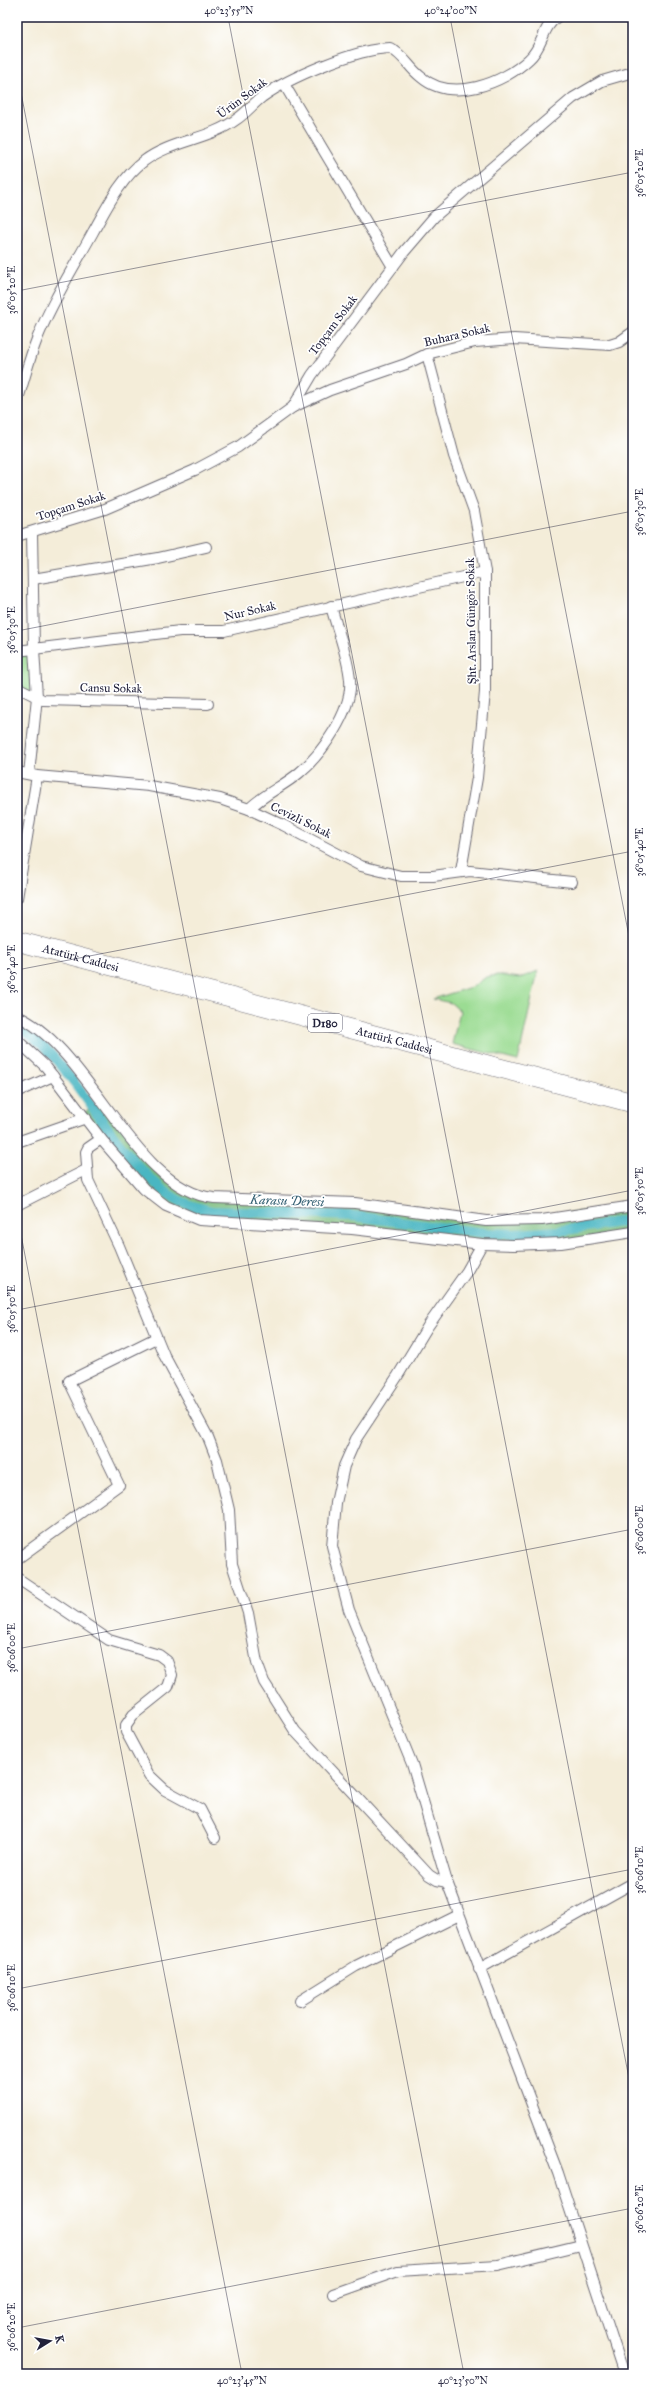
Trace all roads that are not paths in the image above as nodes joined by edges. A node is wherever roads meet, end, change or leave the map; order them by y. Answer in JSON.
{"nodes":[{"id":1,"x":557,"y":17,"type":"edge"},
{"id":2,"x":633,"y":72,"type":"edge"},
{"id":3,"x":284,"y":84,"type":"junction"},
{"id":4,"x":393,"y":267,"type":"junction"},
{"id":5,"x":633,"y":332,"type":"edge"},
{"id":6,"x":427,"y":354,"type":"junction"},
{"id":7,"x":17,"y":402,"type":"edge"},
{"id":8,"x":293,"y":407,"type":"junction"},
{"id":9,"x":32,"y":532,"type":"junction"},
{"id":10,"x":17,"y":536,"type":"edge"},
{"id":11,"x":206,"y":547,"type":"dead end"},
{"id":12,"x":485,"y":572,"type":"junction"},
{"id":13,"x":33,"y":578,"type":"junction"},
{"id":14,"x":331,"y":606,"type":"junction"},
{"id":15,"x":34,"y":649,"type":"junction"},
{"id":16,"x":17,"y":651,"type":"edge"},
{"id":17,"x":17,"y":687,"type":"edge"},
{"id":18,"x":37,"y":697,"type":"junction"},
{"id":19,"x":208,"y":704,"type":"dead end"},
{"id":20,"x":17,"y":772,"type":"edge"},
{"id":21,"x":33,"y":775,"type":"junction"},
{"id":22,"x":249,"y":809,"type":"junction"},
{"id":23,"x":461,"y":871,"type":"junction"},
{"id":24,"x":572,"y":882,"type":"dead end"},
{"id":25,"x":17,"y":898,"type":"edge"},
{"id":26,"x":17,"y":929,"type":"edge"},
{"id":27,"x":17,"y":941,"type":"edge"},
{"id":28,"x":17,"y":1016,"type":"edge"},
{"id":29,"x":17,"y":1040,"type":"edge"},
{"id":30,"x":53,"y":1076,"type":"junction"},
{"id":31,"x":633,"y":1090,"type":"edge"},
{"id":32,"x":17,"y":1092,"type":"edge"},
{"id":33,"x":633,"y":1103,"type":"edge"},
{"id":34,"x":86,"y":1118,"type":"junction"},
{"id":35,"x":101,"y":1139,"type":"junction"},
{"id":36,"x":17,"y":1142,"type":"edge"},
{"id":37,"x":86,"y":1170,"type":"junction"},
{"id":38,"x":17,"y":1205,"type":"edge"},
{"id":39,"x":633,"y":1206,"type":"edge"},
{"id":40,"x":633,"y":1232,"type":"edge"},
{"id":41,"x":482,"y":1244,"type":"junction"},
{"id":42,"x":156,"y":1338,"type":"junction"},
{"id":43,"x":17,"y":1559,"type":"edge"},
{"id":44,"x":17,"y":1578,"type":"edge"},
{"id":45,"x":215,"y":1838,"type":"dead end"},
{"id":46,"x":447,"y":1882,"type":"junction"},
{"id":47,"x":633,"y":1883,"type":"edge"},
{"id":48,"x":459,"y":1915,"type":"junction"},
{"id":49,"x":479,"y":1969,"type":"junction"},
{"id":50,"x":300,"y":2002,"type":"dead end"},
{"id":51,"x":581,"y":2245,"type":"junction"},
{"id":52,"x":332,"y":2294,"type":"dead end"},
{"id":53,"x":624,"y":2374,"type":"edge"}],
"edges":[{"from":1,"to":3,"type":"street","name":"Ürün Sokak"},
{"from":2,"to":4,"type":"street","name":"Topçam Sokak"},
{"from":3,"to":4,"type":"street"},
{"from":3,"to":7,"type":"street","name":"Ürün Sokak"},
{"from":4,"to":8,"type":"street","name":"Topçam Sokak"},
{"from":5,"to":6,"type":"street","name":"Buhara Sokak"},
{"from":6,"to":8,"type":"street","name":"Buhara Sokak"},
{"from":6,"to":12,"type":"street","name":"Şht. Arslan Güngör Sokak"},
{"from":8,"to":9,"type":"street","name":"Topçam Sokak"},
{"from":9,"to":10,"type":"street","name":"Topçam Sokak"},
{"from":9,"to":13,"type":"street"},
{"from":11,"to":13,"type":"street"},
{"from":12,"to":14,"type":"street","name":"Nur Sokak"},
{"from":12,"to":23,"type":"street","name":"Şht. Arslan Güngör Sokak"},
{"from":13,"to":15,"type":"street"},
{"from":14,"to":15,"type":"street","name":"Nur Sokak"},
{"from":14,"to":22,"type":"street"},
{"from":15,"to":16,"type":"street","name":"Nur Sokak"},
{"from":15,"to":18,"type":"street"},
{"from":17,"to":18,"type":"street","name":"Cansu Sokak"},
{"from":18,"to":19,"type":"street","name":"Cansu Sokak"},
{"from":18,"to":21,"type":"street"},
{"from":20,"to":21,"type":"street","name":"Cevizli Sokak"},
{"from":21,"to":22,"type":"street","name":"Cevizli Sokak"},
{"from":21,"to":25,"type":"street"},
{"from":22,"to":23,"type":"street","name":"Cevizli Sokak"},
{"from":23,"to":24,"type":"street","name":"Cevizli Sokak"},
{"from":26,"to":31,"type":"highway","name":"Atatürk Caddesi","number":"D180"},
{"from":27,"to":33,"type":"highway","name":"Atatürk Caddesi","number":"D180"},
{"from":28,"to":39,"type":"street"},
{"from":29,"to":30,"type":"street"},
{"from":30,"to":32,"type":"street"},
{"from":30,"to":34,"type":"street"},
{"from":34,"to":35,"type":"street"},
{"from":34,"to":36,"type":"street"},
{"from":35,"to":37,"type":"street"},
{"from":35,"to":41,"type":"street"},
{"from":37,"to":38,"type":"street"},
{"from":37,"to":42,"type":"street"},
{"from":40,"to":41,"type":"street"},
{"from":41,"to":46,"type":"street"},
{"from":42,"to":43,"type":"street"},
{"from":42,"to":46,"type":"street"},
{"from":44,"to":45,"type":"street"},
{"from":46,"to":48,"type":"street"},
{"from":47,"to":49,"type":"street"},
{"from":48,"to":49,"type":"street"},
{"from":48,"to":50,"type":"street"},
{"from":49,"to":51,"type":"street"},
{"from":51,"to":52,"type":"street"},
{"from":51,"to":53,"type":"street"}]}
